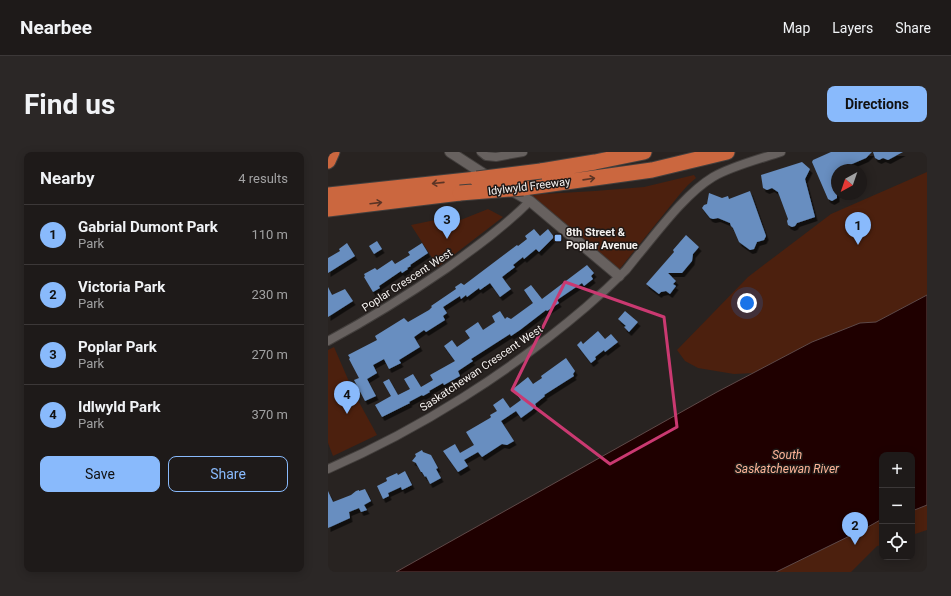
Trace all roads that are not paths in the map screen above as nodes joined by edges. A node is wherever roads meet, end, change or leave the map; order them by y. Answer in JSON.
{"nodes":[{"id":1,"x":332,"y":152,"type":"edge"},
{"id":2,"x":450,"y":152,"type":"edge"},
{"id":3,"x":481,"y":152,"type":"edge"},
{"id":4,"x":523,"y":152,"type":"edge"},
{"id":5,"x":644,"y":152,"type":"edge"},
{"id":6,"x":727,"y":152,"type":"edge"},
{"id":7,"x":781,"y":152,"type":"edge"},
{"id":8,"x":328,"y":161,"type":"edge"},
{"id":9,"x":328,"y":195,"type":"edge"},
{"id":10,"x":530,"y":201,"type":"junction"},
{"id":11,"x":333,"y":208,"type":"edge"},
{"id":12,"x":619,"y":276,"type":"junction"},
{"id":13,"x":328,"y":341,"type":"edge"},
{"id":14,"x":328,"y":469,"type":"edge"}],
"edges":[{"from":1,"to":8,"type":"highway"},
{"from":2,"to":10,"type":"street"},
{"from":3,"to":4,"type":"street"},
{"from":5,"to":9,"type":"highway","name":"Idylwyld Freeway","one_way":true,"bridge":true},
{"from":11,"to":6,"type":"highway","name":"Idylwyld Freeway","one_way":true,"bridge":true},
{"from":7,"to":12,"type":"street","name":"Saskatchewan Crescent West"},
{"from":10,"to":12,"type":"street"},
{"from":10,"to":13,"type":"street","name":"Poplar Crescent West"},
{"from":12,"to":14,"type":"street","name":"Saskatchewan Crescent West"}]}
